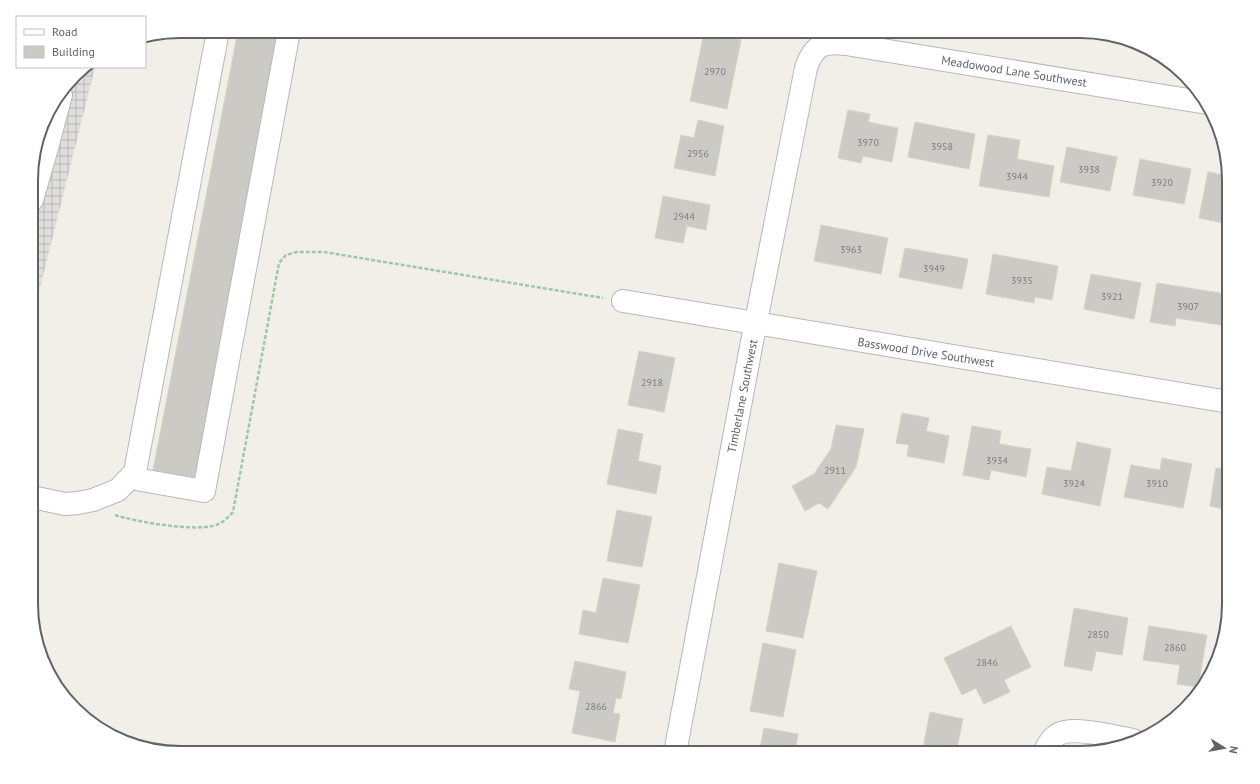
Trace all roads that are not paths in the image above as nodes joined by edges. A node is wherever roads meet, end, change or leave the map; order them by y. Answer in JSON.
{"nodes":[{"id":1,"x":217,"y":38,"type":"edge"},
{"id":2,"x":288,"y":38,"type":"edge"},
{"id":3,"x":822,"y":45,"type":"joint"},
{"id":4,"x":1198,"y":102,"type":"edge"},
{"id":5,"x":58,"y":108,"type":"edge"},
{"id":6,"x":38,"y":180,"type":"edge"},
{"id":7,"x":623,"y":301,"type":"road end"},
{"id":8,"x":756,"y":324,"type":"junction"},
{"id":9,"x":1222,"y":401,"type":"edge"},
{"id":10,"x":130,"y":478,"type":"junction"},
{"id":11,"x":38,"y":498,"type":"edge"},
{"id":12,"x":1124,"y":739,"type":"edge"},
{"id":13,"x":676,"y":746,"type":"edge"},
{"id":14,"x":1048,"y":746,"type":"edge"}],
"edges":[{"from":1,"to":10,"type":"street"},
{"from":2,"to":10,"type":"street"},
{"from":3,"to":4,"type":"street","name":"Meadowood Lane Southwest"},
{"from":3,"to":8,"type":"street","name":"Timberlane Southwest"},
{"from":5,"to":6,"type":"street"},
{"from":7,"to":8,"type":"street","name":"Basswood Drive Southwest"},
{"from":8,"to":9,"type":"street","name":"Basswood Drive Southwest"},
{"from":8,"to":13,"type":"street","name":"Timberlane Southwest"},
{"from":10,"to":11,"type":"street"},
{"from":12,"to":14,"type":"street"}]}
